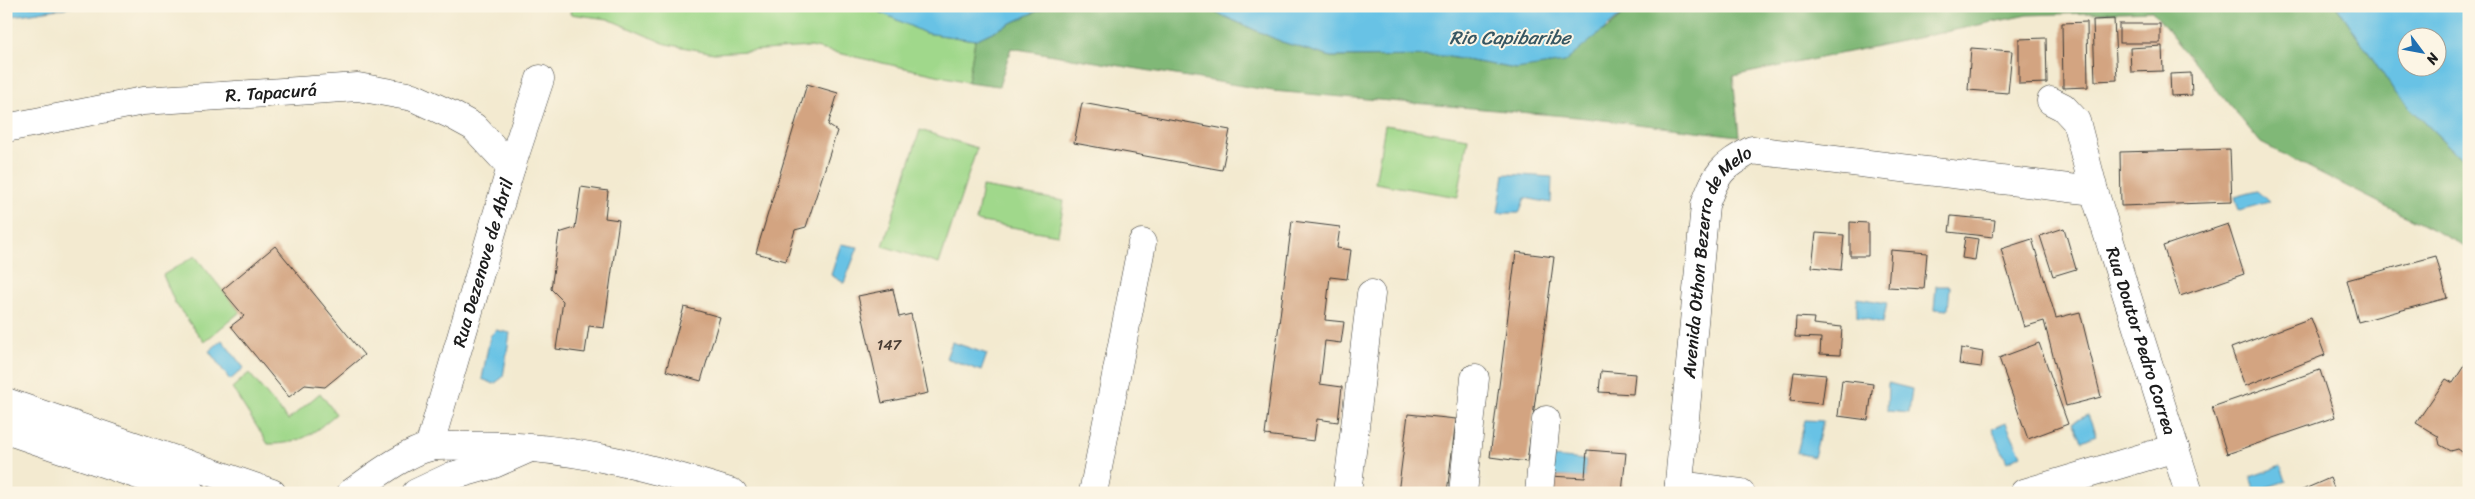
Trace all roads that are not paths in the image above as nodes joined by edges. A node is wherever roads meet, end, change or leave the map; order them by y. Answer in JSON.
{"nodes":[{"id":1,"x":540,"y":79,"type":"dead end"},
{"id":2,"x":2051,"y":101,"type":"dead end"},
{"id":3,"x":6,"y":128,"type":"edge"},
{"id":4,"x":512,"y":167,"type":"junction"},
{"id":5,"x":2094,"y":191,"type":"junction"},
{"id":6,"x":1142,"y":243,"type":"dead end"},
{"id":7,"x":1370,"y":294,"type":"dead end"},
{"id":8,"x":1475,"y":378,"type":"dead end"},
{"id":9,"x":6,"y":402,"type":"edge"},
{"id":10,"x":1546,"y":420,"type":"dead end"},
{"id":11,"x":6,"y":430,"type":"edge"},
{"id":12,"x":429,"y":447,"type":"junction"},
{"id":13,"x":532,"y":447,"type":"junction"},
{"id":14,"x":2175,"y":448,"type":"junction"},
{"id":15,"x":261,"y":488,"type":"edge"},
{"id":16,"x":1679,"y":489,"type":"edge"},
{"id":17,"x":191,"y":493,"type":"edge"},
{"id":18,"x":351,"y":493,"type":"edge"},
{"id":19,"x":416,"y":493,"type":"edge"},
{"id":20,"x":733,"y":493,"type":"edge"},
{"id":21,"x":1093,"y":493,"type":"edge"},
{"id":22,"x":1347,"y":493,"type":"edge"},
{"id":23,"x":1463,"y":493,"type":"edge"},
{"id":24,"x":1539,"y":493,"type":"edge"},
{"id":25,"x":1741,"y":493,"type":"edge"},
{"id":26,"x":2024,"y":493,"type":"edge"},
{"id":27,"x":2189,"y":493,"type":"edge"}],
"edges":[{"from":1,"to":4,"type":"street","name":"Rua Dezenove de Abril"},
{"from":2,"to":5,"type":"street","name":"Rua Doutor Pedro Correa"},
{"from":3,"to":4,"type":"street","name":"R. Tapacurá"},
{"from":4,"to":12,"type":"street","name":"Rua Dezenove de Abril"},
{"from":5,"to":14,"type":"street","name":"Rua Doutor Pedro Correa"},
{"from":5,"to":16,"type":"street","name":"Avenida Othon Bezerra de Melo"},
{"from":6,"to":21,"type":"street"},
{"from":7,"to":22,"type":"street"},
{"from":8,"to":23,"type":"street"},
{"from":9,"to":15,"type":"street"},
{"from":10,"to":24,"type":"street"},
{"from":11,"to":17,"type":"street"},
{"from":12,"to":13,"type":"street"},
{"from":12,"to":18,"type":"street"},
{"from":13,"to":19,"type":"street"},
{"from":13,"to":20,"type":"street"},
{"from":14,"to":26,"type":"street"},
{"from":14,"to":27,"type":"street","name":"Rua Doutor Pedro Correa"},
{"from":16,"to":25,"type":"street"}]}
